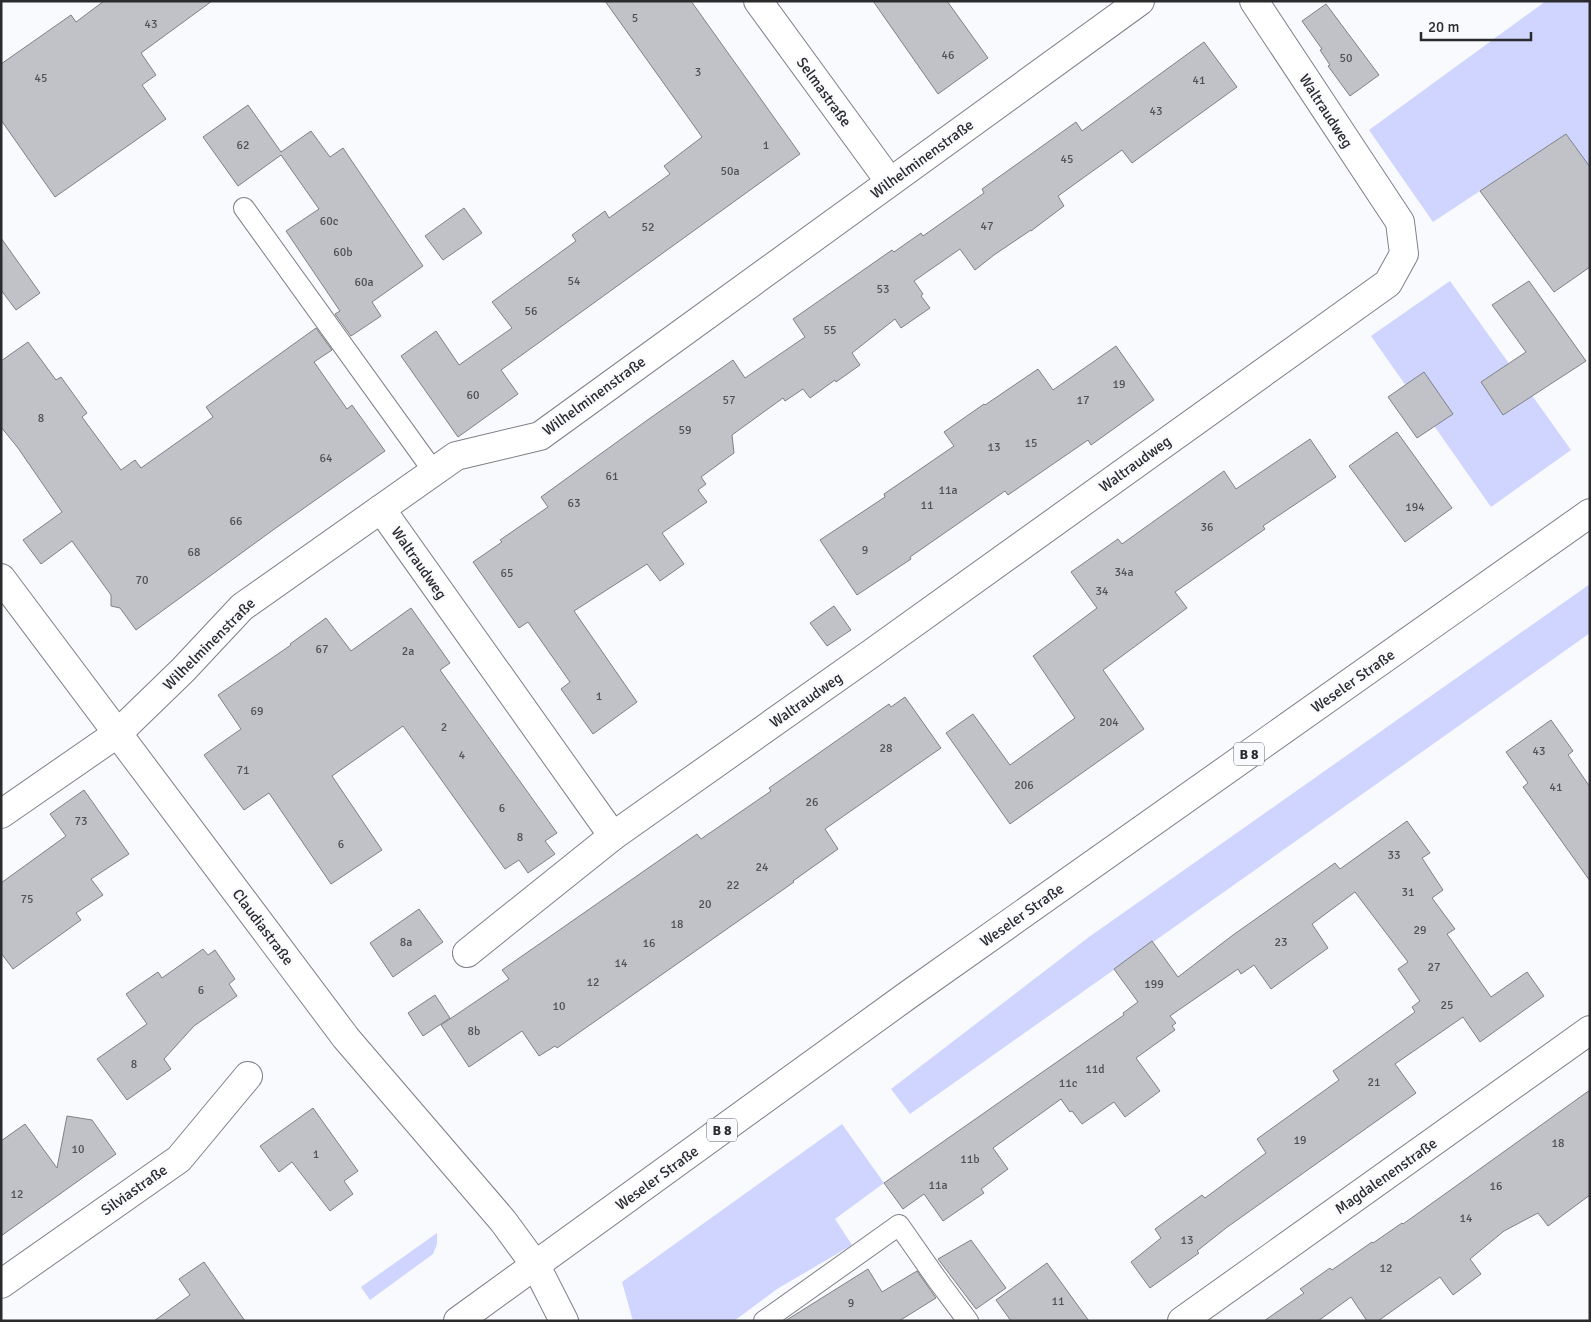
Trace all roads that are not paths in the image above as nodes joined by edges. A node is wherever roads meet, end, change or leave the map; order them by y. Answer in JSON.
{"nodes":[{"id":1,"x":758,"y":1,"type":"edge"},
{"id":2,"x":1140,"y":1,"type":"edge"},
{"id":3,"x":1254,"y":1,"type":"edge"},
{"id":4,"x":890,"y":182,"type":"junction"},
{"id":5,"x":244,"y":208,"type":"dead end"},
{"id":6,"x":434,"y":472,"type":"junction"},
{"id":7,"x":381,"y":509,"type":"junction"},
{"id":8,"x":1590,"y":513,"type":"edge"},
{"id":9,"x":1,"y":578,"type":"edge"},
{"id":10,"x":118,"y":733,"type":"junction"},
{"id":11,"x":1,"y":814,"type":"edge"},
{"id":12,"x":613,"y":836,"type":"junction"},
{"id":13,"x":466,"y":953,"type":"dead end"},
{"id":14,"x":1590,"y":1030,"type":"edge"},
{"id":15,"x":248,"y":1076,"type":"dead end"},
{"id":16,"x":536,"y":1266,"type":"junction"},
{"id":17,"x":1,"y":1284,"type":"edge"},
{"id":18,"x":458,"y":1321,"type":"edge"},
{"id":19,"x":564,"y":1321,"type":"edge"},
{"id":20,"x":764,"y":1321,"type":"edge"},
{"id":21,"x":968,"y":1321,"type":"edge"},
{"id":22,"x":1182,"y":1321,"type":"edge"}],
"edges":[{"from":1,"to":4,"type":"street","name":"Selmastraße"},
{"from":2,"to":4,"type":"street","name":"Wilhelminenstraße"},
{"from":3,"to":12,"type":"street","name":"Waltraudweg"},
{"from":4,"to":6,"type":"street","name":"Wilhelminenstraße"},
{"from":5,"to":6,"type":"lane"},
{"from":6,"to":7,"type":"street","name":"Wilhelminenstraße"},
{"from":7,"to":10,"type":"street","name":"Wilhelminenstraße"},
{"from":7,"to":12,"type":"street","name":"Waltraudweg"},
{"from":8,"to":16,"type":"street","name":"Weseler Straße","number":"B 8"},
{"from":9,"to":10,"type":"street","name":"Claudiastraße"},
{"from":10,"to":11,"type":"street","name":"Wilhelminenstraße"},
{"from":10,"to":16,"type":"street","name":"Claudiastraße"},
{"from":12,"to":13,"type":"street","name":"Waltraudweg"},
{"from":14,"to":22,"type":"street","name":"Magdalenenstraße"},
{"from":15,"to":17,"type":"street","name":"Silviastraße"},
{"from":16,"to":18,"type":"street","name":"Weseler Straße","number":"B 8"},
{"from":16,"to":19,"type":"street","name":"Claudiastraße"},
{"from":20,"to":21,"type":"lane"}]}
